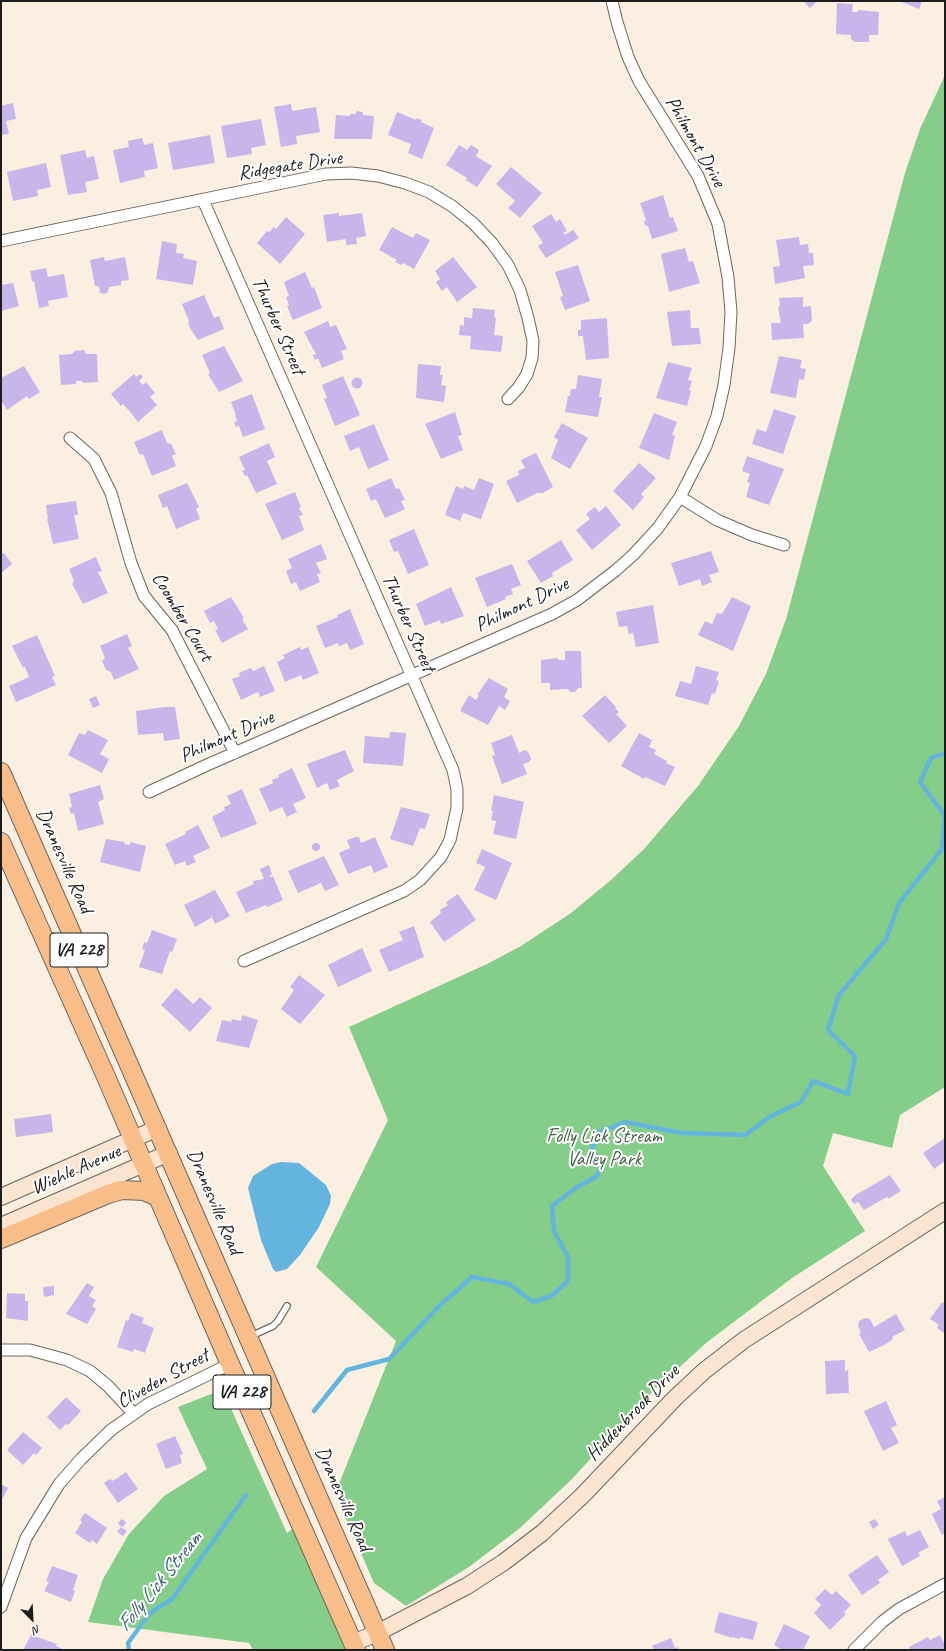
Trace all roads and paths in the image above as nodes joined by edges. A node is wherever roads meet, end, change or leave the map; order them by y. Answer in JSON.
{"nodes":[{"id":1,"x":612,"y":1,"type":"edge"},
{"id":2,"x":203,"y":200,"type":"junction"},
{"id":3,"x":1,"y":241,"type":"edge"},
{"id":4,"x":508,"y":399,"type":"dead end"},
{"id":5,"x":70,"y":438,"type":"dead end"},
{"id":6,"x":680,"y":497,"type":"junction"},
{"id":7,"x":784,"y":545,"type":"dead end"},
{"id":8,"x":412,"y":675,"type":"junction"},
{"id":9,"x":235,"y":753,"type":"junction"},
{"id":10,"x":1,"y":772,"type":"edge"},
{"id":11,"x":149,"y":792,"type":"dead end"},
{"id":12,"x":3,"y":851,"type":"edge"},
{"id":13,"x":244,"y":961,"type":"dead end"},
{"id":14,"x":158,"y":1128,"type":"junction"},
{"id":15,"x":133,"y":1139,"type":"junction"},
{"id":16,"x":169,"y":1153,"type":"junction"},
{"id":17,"x":144,"y":1164,"type":"junction"},
{"id":18,"x":1,"y":1197,"type":"edge"},
{"id":19,"x":158,"y":1197,"type":"junction"},
{"id":20,"x":945,"y":1211,"type":"edge"},
{"id":21,"x":1,"y":1226,"type":"edge"},
{"id":22,"x":1,"y":1239,"type":"edge"},
{"id":23,"x":287,"y":1306,"type":"dead end"},
{"id":24,"x":248,"y":1337,"type":"junction"},
{"id":25,"x":1,"y":1350,"type":"edge"},
{"id":26,"x":230,"y":1364,"type":"junction"},
{"id":27,"x":133,"y":1413,"type":"junction"},
{"id":28,"x":945,"y":1584,"type":"edge"},
{"id":29,"x":1,"y":1607,"type":"edge"},
{"id":30,"x":377,"y":1633,"type":"junction"},
{"id":31,"x":355,"y":1647,"type":"edge"},
{"id":32,"x":385,"y":1650,"type":"edge"},
{"id":33,"x":854,"y":1650,"type":"edge"}],
"edges":[{"from":1,"to":6,"type":"street","name":"Philmont Drive"},
{"from":2,"to":3,"type":"street","name":"Ridgegate Drive"},
{"from":2,"to":4,"type":"street","name":"Ridgegate Drive"},
{"from":2,"to":8,"type":"street","name":"Thurber Street"},
{"from":5,"to":9,"type":"street","name":"Coomber Court"},
{"from":6,"to":7,"type":"street"},
{"from":6,"to":8,"type":"street","name":"Philmont Drive"},
{"from":8,"to":9,"type":"street","name":"Philmont Drive"},
{"from":8,"to":13,"type":"street","name":"Thurber Street"},
{"from":9,"to":11,"type":"street","name":"Philmont Drive"},
{"from":10,"to":14,"type":"main road","name":"Dranesville Road","number":"VA 228"},
{"from":12,"to":15,"type":"main road","number":"VA 228"},
{"from":14,"to":15,"type":"street","name":"Wiehle Avenue"},
{"from":14,"to":16,"type":"main road","name":"Dranesville Road","number":"VA 228"},
{"from":15,"to":17,"type":"main road","number":"VA 228"},
{"from":15,"to":18,"type":"street","name":"Wiehle Avenue"},
{"from":16,"to":17,"type":"street","name":"Wiehle Avenue"},
{"from":16,"to":24,"type":"main road","name":"Dranesville Road","number":"VA 228"},
{"from":17,"to":19,"type":"main road","number":"VA 228"},
{"from":17,"to":21,"type":"street","name":"Wiehle Avenue"},
{"from":19,"to":22,"type":"main road"},
{"from":19,"to":26,"type":"main road","number":"VA 228"},
{"from":20,"to":30,"type":"street","name":"Hiddenbrook Drive"},
{"from":23,"to":24,"type":"lane"},
{"from":24,"to":30,"type":"main road","name":"Dranesville Road","number":"VA 228"},
{"from":25,"to":27,"type":"street"},
{"from":26,"to":27,"type":"street","name":"Cliveden Street"},
{"from":26,"to":31,"type":"main road","number":"VA 228"},
{"from":27,"to":29,"type":"street","name":"Cliveden Street"},
{"from":28,"to":33,"type":"street"},
{"from":30,"to":31,"type":"street","name":"Hiddenbrook Drive"},
{"from":30,"to":32,"type":"main road","name":"Dranesville Road","number":"VA 228"}]}
